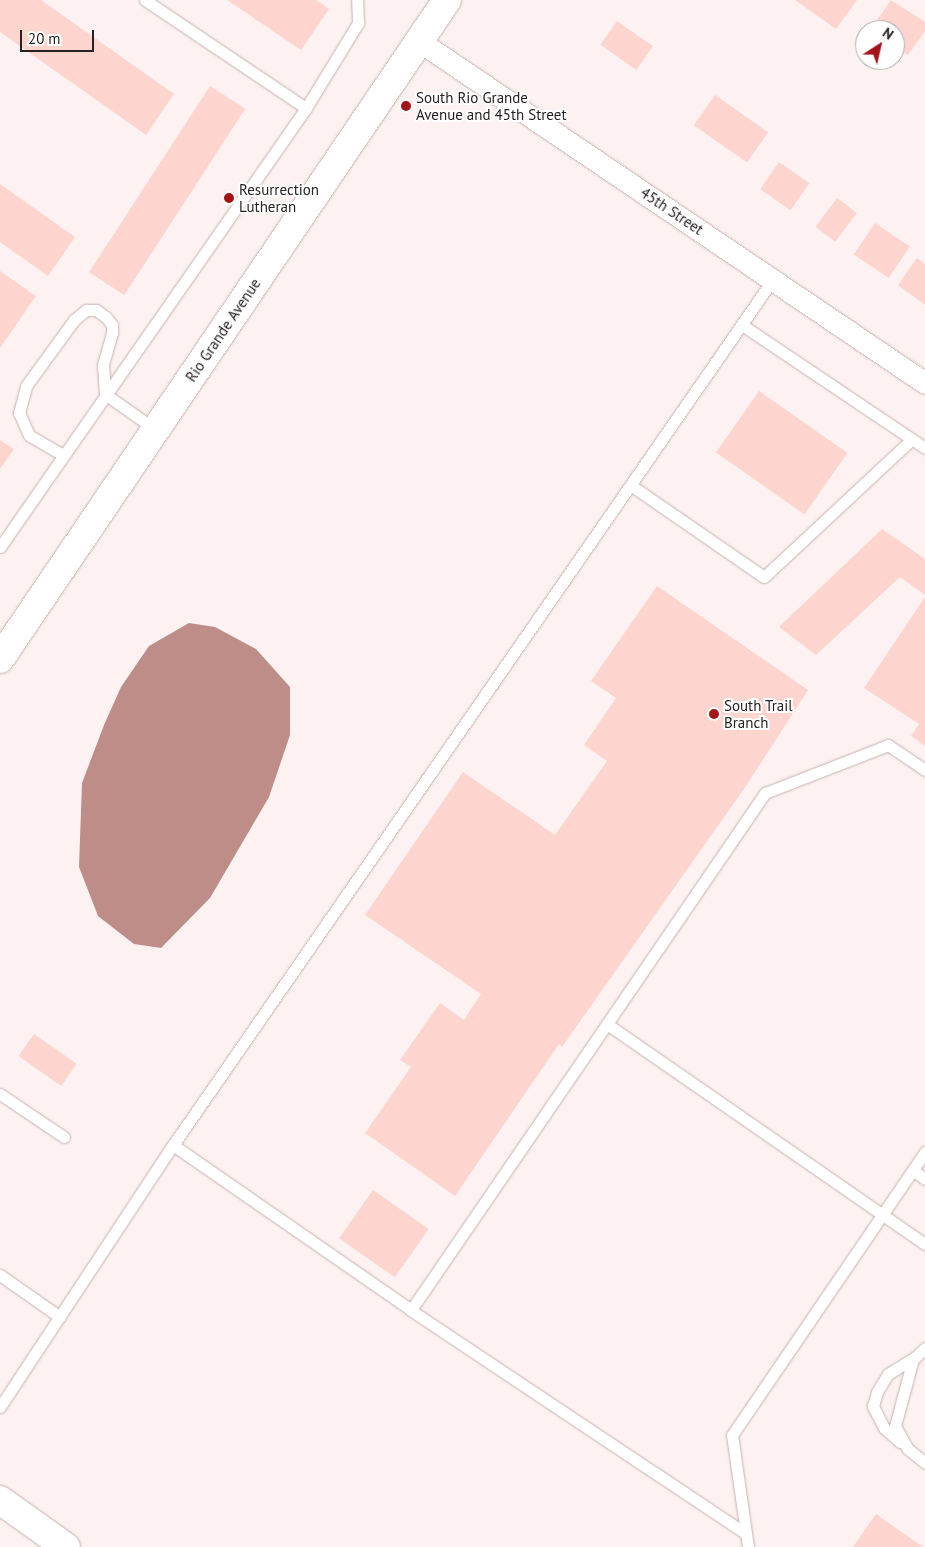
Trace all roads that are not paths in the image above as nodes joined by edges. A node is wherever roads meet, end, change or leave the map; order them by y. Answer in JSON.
{"nodes":[{"id":1,"x":145,"y":0,"type":"edge"},
{"id":2,"x":357,"y":0,"type":"edge"},
{"id":3,"x":447,"y":0,"type":"edge"},
{"id":4,"x":419,"y":41,"type":"junction"},
{"id":5,"x":306,"y":108,"type":"junction"},
{"id":6,"x":773,"y":279,"type":"junction"},
{"id":7,"x":742,"y":325,"type":"junction"},
{"id":8,"x":925,"y":383,"type":"edge"},
{"id":9,"x":105,"y":394,"type":"junction"},
{"id":10,"x":156,"y":430,"type":"junction"},
{"id":11,"x":912,"y":440,"type":"junction"},
{"id":12,"x":925,"y":448,"type":"edge"},
{"id":13,"x":63,"y":455,"type":"junction"},
{"id":14,"x":632,"y":486,"type":"junction"},
{"id":15,"x":0,"y":547,"type":"edge"},
{"id":16,"x":0,"y":659,"type":"edge"},
{"id":17,"x":925,"y":770,"type":"edge"},
{"id":18,"x":607,"y":1024,"type":"junction"},
{"id":19,"x":0,"y":1094,"type":"edge"},
{"id":20,"x":64,"y":1137,"type":"dead end"},
{"id":21,"x":173,"y":1145,"type":"junction"},
{"id":22,"x":925,"y":1152,"type":"edge"},
{"id":23,"x":913,"y":1170,"type":"junction"},
{"id":24,"x":925,"y":1179,"type":"edge"},
{"id":25,"x":883,"y":1215,"type":"junction"},
{"id":26,"x":925,"y":1244,"type":"edge"},
{"id":27,"x":0,"y":1275,"type":"edge"},
{"id":28,"x":411,"y":1310,"type":"junction"},
{"id":29,"x":60,"y":1317,"type":"junction"},
{"id":30,"x":925,"y":1348,"type":"edge"},
{"id":31,"x":914,"y":1357,"type":"junction"},
{"id":32,"x":0,"y":1407,"type":"edge"},
{"id":33,"x":909,"y":1450,"type":"junction"},
{"id":34,"x":925,"y":1463,"type":"edge"},
{"id":35,"x":0,"y":1500,"type":"edge"},
{"id":36,"x":745,"y":1533,"type":"junction"},
{"id":37,"x":66,"y":1547,"type":"edge"},
{"id":38,"x":748,"y":1547,"type":"edge"}],
"edges":[{"from":1,"to":5,"type":"lane"},
{"from":2,"to":5,"type":"lane"},
{"from":3,"to":4,"type":"street","name":"Rio Grande Avenue"},
{"from":4,"to":6,"type":"street","name":"45th Street"},
{"from":4,"to":10,"type":"street","name":"Rio Grande Avenue"},
{"from":5,"to":9,"type":"lane"},
{"from":6,"to":7,"type":"lane"},
{"from":6,"to":8,"type":"street","name":"45th Street"},
{"from":7,"to":11,"type":"lane"},
{"from":7,"to":14,"type":"lane"},
{"from":9,"to":10,"type":"lane"},
{"from":9,"to":13,"type":"lane"},
{"from":9,"to":13,"type":"lane"},
{"from":10,"to":16,"type":"street","name":"Rio Grande Avenue"},
{"from":11,"to":12,"type":"lane"},
{"from":11,"to":14,"type":"lane"},
{"from":13,"to":15,"type":"lane"},
{"from":14,"to":21,"type":"lane"},
{"from":17,"to":18,"type":"lane"},
{"from":18,"to":25,"type":"lane"},
{"from":18,"to":28,"type":"lane"},
{"from":19,"to":20,"type":"lane"},
{"from":21,"to":28,"type":"lane"},
{"from":21,"to":29,"type":"lane"},
{"from":22,"to":23,"type":"lane"},
{"from":23,"to":24,"type":"lane"},
{"from":23,"to":25,"type":"lane"},
{"from":25,"to":26,"type":"lane"},
{"from":25,"to":36,"type":"lane"},
{"from":27,"to":29,"type":"lane"},
{"from":28,"to":36,"type":"lane"},
{"from":29,"to":32,"type":"lane"},
{"from":30,"to":31,"type":"lane"},
{"from":31,"to":33,"type":"lane"},
{"from":31,"to":33,"type":"lane"},
{"from":33,"to":34,"type":"lane"},
{"from":35,"to":37,"type":"street"},
{"from":36,"to":38,"type":"lane"}]}
